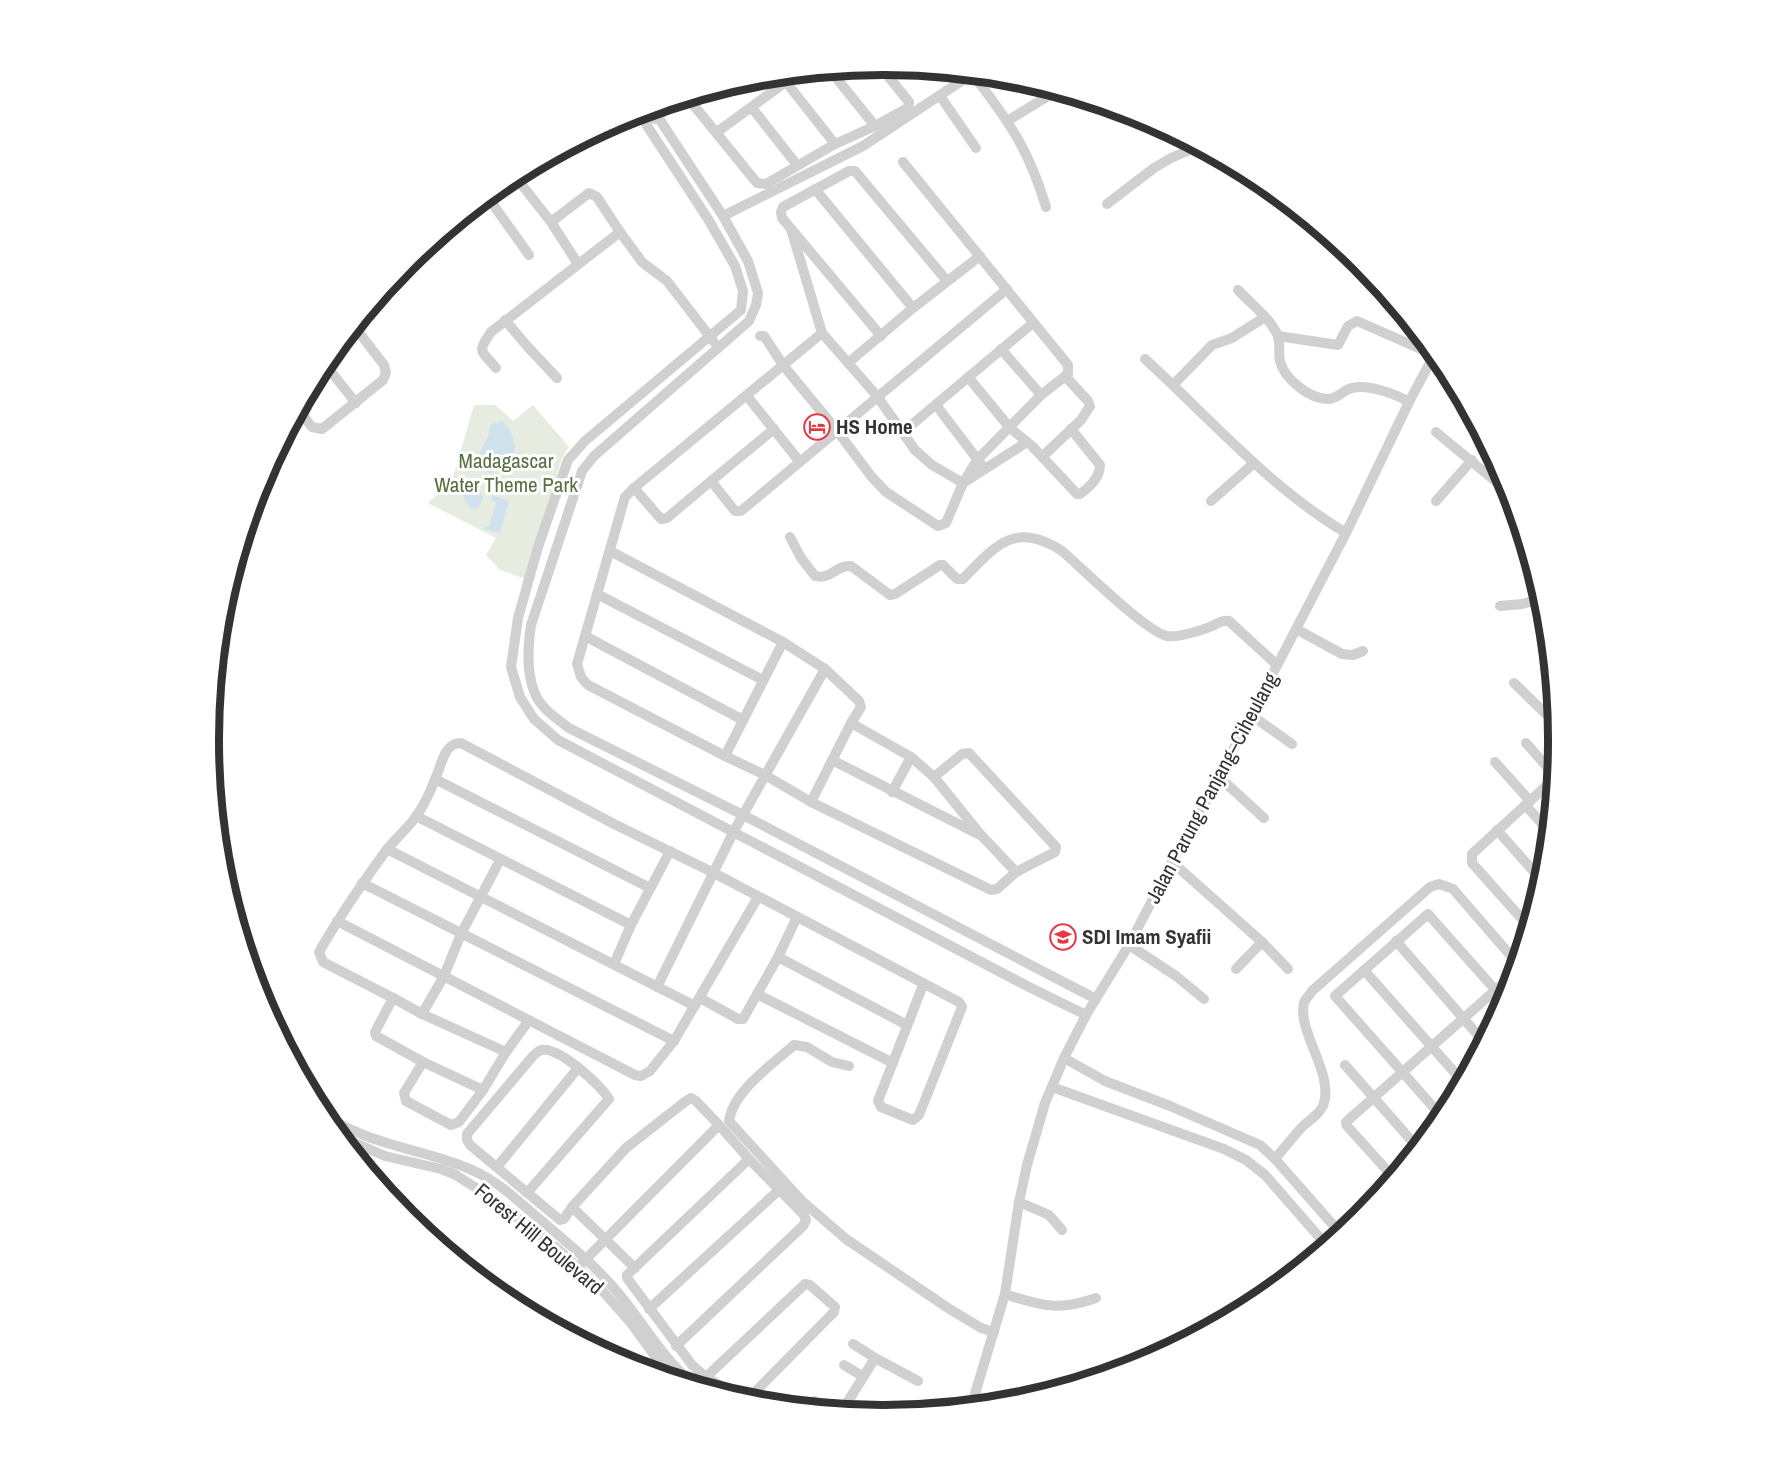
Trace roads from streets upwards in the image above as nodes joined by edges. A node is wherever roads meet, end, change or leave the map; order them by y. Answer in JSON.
{"nodes":[{"id":1,"x":887,"y":75,"type":"edge"},
{"id":2,"x":835,"y":77,"type":"edge"},
{"id":3,"x":963,"y":80,"type":"edge"},
{"id":4,"x":786,"y":82,"type":"edge"},
{"id":5,"x":978,"y":82,"type":"edge"},
{"id":6,"x":785,"y":83,"type":"edge"},
{"id":7,"x":940,"y":96,"type":"junction"},
{"id":8,"x":1048,"y":96,"type":"edge"},
{"id":9,"x":692,"y":103,"type":"edge"},
{"id":10,"x":752,"y":108,"type":"junction"},
{"id":11,"x":657,"y":115,"type":"edge"},
{"id":12,"x":651,"y":117,"type":"edge"},
{"id":13,"x":644,"y":120,"type":"edge"},
{"id":14,"x":1007,"y":121,"type":"junction"},
{"id":15,"x":646,"y":124,"type":"junction"},
{"id":16,"x":875,"y":126,"type":"junction"},
{"id":17,"x":717,"y":132,"type":"junction"},
{"id":18,"x":835,"y":144,"type":"junction"},
{"id":19,"x":976,"y":148,"type":"dead end"},
{"id":20,"x":1190,"y":150,"type":"edge"},
{"id":21,"x":903,"y":162,"type":"dead end"},
{"id":22,"x":797,"y":165,"type":"junction"},
{"id":23,"x":520,"y":183,"type":"edge"},
{"id":24,"x":814,"y":189,"type":"junction"},
{"id":25,"x":492,"y":203,"type":"edge"},
{"id":26,"x":1107,"y":204,"type":"dead end"},
{"id":27,"x":1046,"y":207,"type":"dead end"},
{"id":28,"x":723,"y":216,"type":"junction"},
{"id":29,"x":551,"y":222,"type":"junction"},
{"id":30,"x":791,"y":229,"type":"junction"},
{"id":31,"x":620,"y":232,"type":"junction"},
{"id":32,"x":529,"y":255,"type":"dead end"},
{"id":33,"x":980,"y":256,"type":"junction"},
{"id":34,"x":578,"y":264,"type":"junction"},
{"id":35,"x":947,"y":281,"type":"junction"},
{"id":36,"x":1007,"y":289,"type":"junction"},
{"id":37,"x":1238,"y":290,"type":"dead end"},
{"id":38,"x":913,"y":308,"type":"junction"},
{"id":39,"x":741,"y":310,"type":"junction"},
{"id":40,"x":1265,"y":317,"type":"junction"},
{"id":41,"x":505,"y":320,"type":"junction"},
{"id":42,"x":749,"y":321,"type":"junction"},
{"id":43,"x":1033,"y":323,"type":"junction"},
{"id":44,"x":359,"y":332,"type":"edge"},
{"id":45,"x":822,"y":333,"type":"junction"},
{"id":46,"x":881,"y":336,"type":"junction"},
{"id":47,"x":1278,"y":336,"type":"junction"},
{"id":48,"x":710,"y":337,"type":"junction"},
{"id":49,"x":718,"y":347,"type":"junction"},
{"id":50,"x":1420,"y":348,"type":"edge"},
{"id":51,"x":1000,"y":350,"type":"junction"},
{"id":52,"x":1145,"y":360,"type":"dead end"},
{"id":53,"x":848,"y":363,"type":"junction"},
{"id":54,"x":1431,"y":364,"type":"edge"},
{"id":55,"x":783,"y":365,"type":"junction"},
{"id":56,"x":496,"y":368,"type":"dead end"},
{"id":57,"x":331,"y":371,"type":"edge"},
{"id":58,"x":1065,"y":376,"type":"junction"},
{"id":59,"x":968,"y":377,"type":"junction"},
{"id":60,"x":557,"y":378,"type":"dead end"},
{"id":61,"x":1173,"y":385,"type":"junction"},
{"id":62,"x":1041,"y":395,"type":"junction"},
{"id":63,"x":747,"y":396,"type":"junction"},
{"id":64,"x":877,"y":396,"type":"junction"},
{"id":65,"x":1409,"y":402,"type":"junction"},
{"id":66,"x":356,"y":403,"type":"junction"},
{"id":67,"x":936,"y":405,"type":"junction"},
{"id":68,"x":303,"y":416,"type":"edge"},
{"id":69,"x":1010,"y":428,"type":"junction"},
{"id":70,"x":774,"y":429,"type":"junction"},
{"id":71,"x":1071,"y":429,"type":"junction"},
{"id":72,"x":838,"y":432,"type":"junction"},
{"id":73,"x":903,"y":432,"type":"junction"},
{"id":74,"x":1436,"y":432,"type":"dead end"},
{"id":75,"x":1027,"y":442,"type":"junction"},
{"id":76,"x":1042,"y":457,"type":"junction"},
{"id":77,"x":977,"y":460,"type":"junction"},
{"id":78,"x":1472,"y":460,"type":"junction"},
{"id":79,"x":800,"y":462,"type":"junction"},
{"id":80,"x":1253,"y":464,"type":"junction"},
{"id":81,"x":985,"y":469,"type":"junction"},
{"id":82,"x":711,"y":481,"type":"junction"},
{"id":83,"x":1496,"y":481,"type":"edge"},
{"id":84,"x":963,"y":483,"type":"junction"},
{"id":85,"x":634,"y":488,"type":"junction"},
{"id":86,"x":1211,"y":501,"type":"dead end"},
{"id":87,"x":1436,"y":501,"type":"dead end"},
{"id":88,"x":1346,"y":533,"type":"junction"},
{"id":89,"x":790,"y":537,"type":"dead end"},
{"id":90,"x":610,"y":551,"type":"junction"},
{"id":91,"x":597,"y":594,"type":"junction"},
{"id":92,"x":1534,"y":601,"type":"edge"},
{"id":93,"x":1500,"y":606,"type":"dead end"},
{"id":94,"x":1296,"y":629,"type":"junction"},
{"id":95,"x":585,"y":636,"type":"junction"},
{"id":96,"x":783,"y":642,"type":"junction"},
{"id":97,"x":1363,"y":651,"type":"dead end"},
{"id":98,"x":1277,"y":665,"type":"junction"},
{"id":99,"x":825,"y":669,"type":"junction"},
{"id":100,"x":763,"y":680,"type":"junction"},
{"id":101,"x":1514,"y":683,"type":"dead end"},
{"id":102,"x":1251,"y":715,"type":"junction"},
{"id":103,"x":1547,"y":716,"type":"edge"},
{"id":104,"x":743,"y":720,"type":"junction"},
{"id":105,"x":850,"y":723,"type":"junction"},
{"id":106,"x":1526,"y":743,"type":"dead end"},
{"id":107,"x":1292,"y":744,"type":"dead end"},
{"id":108,"x":725,"y":756,"type":"junction"},
{"id":109,"x":912,"y":757,"type":"junction"},
{"id":110,"x":832,"y":760,"type":"junction"},
{"id":111,"x":1495,"y":762,"type":"dead end"},
{"id":112,"x":1547,"y":768,"type":"edge"},
{"id":113,"x":765,"y":775,"type":"junction"},
{"id":114,"x":934,"y":777,"type":"junction"},
{"id":115,"x":1219,"y":777,"type":"junction"},
{"id":116,"x":435,"y":779,"type":"junction"},
{"id":117,"x":1547,"y":785,"type":"edge"},
{"id":118,"x":892,"y":792,"type":"junction"},
{"id":119,"x":811,"y":802,"type":"junction"},
{"id":120,"x":1528,"y":803,"type":"junction"},
{"id":121,"x":743,"y":815,"type":"junction"},
{"id":122,"x":416,"y":816,"type":"junction"},
{"id":123,"x":1264,"y":818,"type":"dead end"},
{"id":124,"x":1543,"y":823,"type":"edge"},
{"id":125,"x":1497,"y":830,"type":"junction"},
{"id":126,"x":734,"y":831,"type":"junction"},
{"id":127,"x":982,"y":836,"type":"junction"},
{"id":128,"x":387,"y":849,"type":"junction"},
{"id":129,"x":670,"y":851,"type":"junction"},
{"id":130,"x":500,"y":860,"type":"junction"},
{"id":131,"x":1172,"y":862,"type":"junction"},
{"id":132,"x":1016,"y":872,"type":"junction"},
{"id":133,"x":714,"y":873,"type":"junction"},
{"id":134,"x":1535,"y":873,"type":"edge"},
{"id":135,"x":362,"y":883,"type":"junction"},
{"id":136,"x":650,"y":888,"type":"junction"},
{"id":137,"x":480,"y":896,"type":"junction"},
{"id":138,"x":758,"y":897,"type":"junction"},
{"id":139,"x":797,"y":917,"type":"junction"},
{"id":140,"x":337,"y":921,"type":"junction"},
{"id":141,"x":1523,"y":921,"type":"edge"},
{"id":142,"x":631,"y":925,"type":"junction"},
{"id":143,"x":461,"y":934,"type":"junction"},
{"id":144,"x":1396,"y":941,"type":"junction"},
{"id":145,"x":1262,"y":942,"type":"junction"},
{"id":146,"x":1129,"y":945,"type":"junction"},
{"id":147,"x":778,"y":957,"type":"junction"},
{"id":148,"x":1512,"y":957,"type":"edge"},
{"id":149,"x":614,"y":964,"type":"junction"},
{"id":150,"x":1236,"y":969,"type":"dead end"},
{"id":151,"x":1288,"y":969,"type":"dead end"},
{"id":152,"x":1364,"y":970,"type":"junction"},
{"id":153,"x":444,"y":976,"type":"junction"},
{"id":154,"x":1502,"y":984,"type":"edge"},
{"id":155,"x":923,"y":985,"type":"junction"},
{"id":156,"x":657,"y":987,"type":"junction"},
{"id":157,"x":1495,"y":990,"type":"junction"},
{"id":158,"x":1498,"y":993,"type":"edge"},
{"id":159,"x":757,"y":994,"type":"junction"},
{"id":160,"x":393,"y":998,"type":"junction"},
{"id":161,"x":1096,"y":999,"type":"junction"},
{"id":162,"x":1204,"y":999,"type":"dead end"},
{"id":163,"x":698,"y":1002,"type":"junction"},
{"id":164,"x":422,"y":1014,"type":"junction"},
{"id":165,"x":1086,"y":1014,"type":"junction"},
{"id":166,"x":1464,"y":1018,"type":"junction"},
{"id":167,"x":529,"y":1020,"type":"junction"},
{"id":168,"x":908,"y":1025,"type":"junction"},
{"id":169,"x":1479,"y":1035,"type":"edge"},
{"id":170,"x":674,"y":1041,"type":"junction"},
{"id":171,"x":1431,"y":1046,"type":"junction"},
{"id":172,"x":506,"y":1052,"type":"junction"},
{"id":173,"x":1064,"y":1058,"type":"junction"},
{"id":174,"x":423,"y":1062,"type":"junction"},
{"id":175,"x":893,"y":1063,"type":"junction"},
{"id":176,"x":1345,"y":1065,"type":"dead end"},
{"id":177,"x":849,"y":1066,"type":"dead end"},
{"id":178,"x":578,"y":1068,"type":"junction"},
{"id":179,"x":1402,"y":1072,"type":"junction"},
{"id":180,"x":1457,"y":1076,"type":"edge"},
{"id":181,"x":1052,"y":1087,"type":"junction"},
{"id":182,"x":483,"y":1089,"type":"junction"},
{"id":183,"x":1374,"y":1097,"type":"junction"},
{"id":184,"x":1436,"y":1110,"type":"edge"},
{"id":185,"x":719,"y":1125,"type":"junction"},
{"id":186,"x":345,"y":1130,"type":"edge"},
{"id":187,"x":1413,"y":1142,"type":"edge"},
{"id":188,"x":355,"y":1144,"type":"edge"},
{"id":189,"x":749,"y":1159,"type":"junction"},
{"id":190,"x":1275,"y":1159,"type":"junction"},
{"id":191,"x":496,"y":1167,"type":"junction"},
{"id":192,"x":1388,"y":1172,"type":"edge"},
{"id":193,"x":780,"y":1189,"type":"junction"},
{"id":194,"x":527,"y":1193,"type":"junction"},
{"id":195,"x":1019,"y":1202,"type":"junction"},
{"id":196,"x":572,"y":1207,"type":"junction"},
{"id":197,"x":1335,"y":1228,"type":"edge"},
{"id":198,"x":1062,"y":1230,"type":"dead end"},
{"id":199,"x":604,"y":1238,"type":"junction"},
{"id":200,"x":1322,"y":1240,"type":"edge"},
{"id":201,"x":582,"y":1263,"type":"junction"},
{"id":202,"x":635,"y":1268,"type":"junction"},
{"id":203,"x":1005,"y":1294,"type":"junction"},
{"id":204,"x":1096,"y":1298,"type":"dead end"},
{"id":205,"x":649,"y":1309,"type":"junction"},
{"id":206,"x":994,"y":1332,"type":"junction"},
{"id":207,"x":853,"y":1344,"type":"dead end"},
{"id":208,"x":676,"y":1346,"type":"junction"},
{"id":209,"x":875,"y":1358,"type":"junction"},
{"id":210,"x":844,"y":1365,"type":"dead end"},
{"id":211,"x":663,"y":1367,"type":"edge"},
{"id":212,"x":685,"y":1374,"type":"edge"},
{"id":213,"x":862,"y":1376,"type":"junction"},
{"id":214,"x":706,"y":1377,"type":"junction"},
{"id":215,"x":918,"y":1381,"type":"dead end"},
{"id":216,"x":716,"y":1383,"type":"edge"},
{"id":217,"x":755,"y":1392,"type":"edge"},
{"id":218,"x":974,"y":1398,"type":"edge"},
{"id":219,"x":848,"y":1404,"type":"edge"}],
"edges":[{"from":1,"to":16,"type":"street"},
{"from":2,"to":16,"type":"street"},
{"from":3,"to":7,"type":"street"},
{"from":4,"to":18,"type":"street"},
{"from":5,"to":14,"type":"street"},
{"from":6,"to":10,"type":"street"},
{"from":7,"to":19,"type":"street"},
{"from":7,"to":28,"type":"street"},
{"from":8,"to":14,"type":"street"},
{"from":9,"to":17,"type":"street"},
{"from":10,"to":17,"type":"street"},
{"from":10,"to":22,"type":"street"},
{"from":11,"to":28,"type":"street"},
{"from":12,"to":15,"type":"street"},
{"from":13,"to":15,"type":"street"},
{"from":14,"to":27,"type":"street"},
{"from":15,"to":39,"type":"street"},
{"from":16,"to":18,"type":"street"},
{"from":17,"to":22,"type":"street"},
{"from":18,"to":22,"type":"street"},
{"from":20,"to":26,"type":"street"},
{"from":21,"to":33,"type":"street"},
{"from":23,"to":29,"type":"street"},
{"from":24,"to":30,"type":"street"},
{"from":24,"to":35,"type":"street"},
{"from":24,"to":38,"type":"street"},
{"from":25,"to":32,"type":"street"},
{"from":28,"to":42,"type":"street"},
{"from":29,"to":31,"type":"street"},
{"from":29,"to":34,"type":"street"},
{"from":30,"to":45,"type":"street"},
{"from":30,"to":46,"type":"street"},
{"from":31,"to":34,"type":"street"},
{"from":31,"to":48,"type":"street"},
{"from":33,"to":35,"type":"street"},
{"from":33,"to":36,"type":"street"},
{"from":34,"to":41,"type":"street"},
{"from":35,"to":38,"type":"street"},
{"from":36,"to":43,"type":"street"},
{"from":36,"to":64,"type":"street"},
{"from":37,"to":40,"type":"street"},
{"from":38,"to":46,"type":"street"},
{"from":39,"to":42,"type":"street"},
{"from":39,"to":48,"type":"street"},
{"from":40,"to":47,"type":"street"},
{"from":40,"to":61,"type":"street"},
{"from":41,"to":56,"type":"street"},
{"from":41,"to":60,"type":"street"},
{"from":42,"to":49,"type":"street"},
{"from":42,"to":55,"type":"street"},
{"from":43,"to":51,"type":"street"},
{"from":43,"to":58,"type":"street"},
{"from":44,"to":66,"type":"street"},
{"from":45,"to":53,"type":"street"},
{"from":45,"to":55,"type":"street"},
{"from":46,"to":53,"type":"street"},
{"from":47,"to":50,"type":"street"},
{"from":47,"to":65,"type":"street"},
{"from":48,"to":49,"type":"street"},
{"from":48,"to":126,"type":"street"},
{"from":49,"to":121,"type":"street"},
{"from":51,"to":59,"type":"street"},
{"from":51,"to":62,"type":"street"},
{"from":52,"to":61,"type":"street"},
{"from":53,"to":64,"type":"street"},
{"from":54,"to":65,"type":"street","name":"Jalan Parung Panjang–Ciheulang"},
{"from":55,"to":63,"type":"street"},
{"from":55,"to":72,"type":"street"},
{"from":57,"to":66,"type":"street"},
{"from":58,"to":62,"type":"street"},
{"from":58,"to":71,"type":"street"},
{"from":59,"to":67,"type":"street"},
{"from":59,"to":69,"type":"street"},
{"from":61,"to":80,"type":"street"},
{"from":62,"to":69,"type":"street"},
{"from":63,"to":70,"type":"street"},
{"from":63,"to":85,"type":"street"},
{"from":64,"to":72,"type":"street"},
{"from":64,"to":73,"type":"street"},
{"from":65,"to":88,"type":"street","name":"Jalan Parung Panjang–Ciheulang"},
{"from":66,"to":68,"type":"street"},
{"from":67,"to":73,"type":"street"},
{"from":67,"to":77,"type":"street"},
{"from":69,"to":75,"type":"street"},
{"from":69,"to":77,"type":"street"},
{"from":70,"to":79,"type":"street"},
{"from":70,"to":82,"type":"street"},
{"from":71,"to":76,"type":"street"},
{"from":71,"to":76,"type":"street"},
{"from":72,"to":79,"type":"street"},
{"from":72,"to":84,"type":"street"},
{"from":73,"to":84,"type":"street"},
{"from":74,"to":78,"type":"street"},
{"from":75,"to":76,"type":"street"},
{"from":75,"to":81,"type":"street"},
{"from":77,"to":81,"type":"street"},
{"from":77,"to":84,"type":"street"},
{"from":78,"to":83,"type":"street"},
{"from":78,"to":87,"type":"street"},
{"from":79,"to":82,"type":"street"},
{"from":80,"to":86,"type":"street"},
{"from":80,"to":88,"type":"street"},
{"from":81,"to":84,"type":"street"},
{"from":82,"to":85,"type":"street"},
{"from":85,"to":90,"type":"street"},
{"from":88,"to":94,"type":"street","name":"Jalan Parung Panjang–Ciheulang"},
{"from":89,"to":98,"type":"street"},
{"from":90,"to":91,"type":"street"},
{"from":90,"to":96,"type":"street"},
{"from":91,"to":95,"type":"street"},
{"from":91,"to":100,"type":"street"},
{"from":92,"to":93,"type":"street"},
{"from":94,"to":97,"type":"street"},
{"from":94,"to":98,"type":"street","name":"Jalan Parung Panjang–Ciheulang"},
{"from":95,"to":104,"type":"street"},
{"from":95,"to":108,"type":"street"},
{"from":96,"to":99,"type":"street"},
{"from":96,"to":100,"type":"street"},
{"from":98,"to":102,"type":"street","name":"Jalan Parung Panjang–Ciheulang"},
{"from":99,"to":105,"type":"street"},
{"from":99,"to":113,"type":"street"},
{"from":100,"to":104,"type":"street"},
{"from":101,"to":103,"type":"street"},
{"from":102,"to":107,"type":"street"},
{"from":102,"to":115,"type":"street","name":"Jalan Parung Panjang–Ciheulang"},
{"from":104,"to":108,"type":"street"},
{"from":105,"to":109,"type":"street"},
{"from":105,"to":110,"type":"street"},
{"from":106,"to":112,"type":"street"},
{"from":108,"to":113,"type":"street"},
{"from":109,"to":114,"type":"street"},
{"from":109,"to":118,"type":"street"},
{"from":110,"to":118,"type":"street"},
{"from":110,"to":119,"type":"street"},
{"from":111,"to":120,"type":"street"},
{"from":113,"to":119,"type":"street"},
{"from":113,"to":121,"type":"street"},
{"from":114,"to":127,"type":"street"},
{"from":114,"to":132,"type":"street"},
{"from":115,"to":123,"type":"street"},
{"from":115,"to":131,"type":"street","name":"Jalan Parung Panjang–Ciheulang"},
{"from":116,"to":122,"type":"street"},
{"from":116,"to":129,"type":"street"},
{"from":116,"to":136,"type":"street"},
{"from":117,"to":120,"type":"street"},
{"from":118,"to":127,"type":"street"},
{"from":119,"to":132,"type":"street"},
{"from":120,"to":124,"type":"street"},
{"from":120,"to":125,"type":"street"},
{"from":121,"to":126,"type":"street"},
{"from":121,"to":161,"type":"street"},
{"from":122,"to":128,"type":"street"},
{"from":122,"to":130,"type":"street"},
{"from":125,"to":134,"type":"street"},
{"from":125,"to":141,"type":"street"},
{"from":126,"to":133,"type":"street"},
{"from":126,"to":165,"type":"street"},
{"from":127,"to":132,"type":"street"},
{"from":128,"to":135,"type":"street"},
{"from":128,"to":137,"type":"street"},
{"from":129,"to":133,"type":"street"},
{"from":129,"to":136,"type":"street"},
{"from":130,"to":137,"type":"street"},
{"from":130,"to":142,"type":"street"},
{"from":131,"to":145,"type":"street"},
{"from":131,"to":146,"type":"street","name":"Jalan Parung Panjang–Ciheulang"},
{"from":133,"to":138,"type":"street"},
{"from":133,"to":156,"type":"street"},
{"from":135,"to":140,"type":"street"},
{"from":135,"to":143,"type":"street"},
{"from":136,"to":142,"type":"street"},
{"from":137,"to":143,"type":"street"},
{"from":137,"to":149,"type":"street"},
{"from":138,"to":139,"type":"street"},
{"from":138,"to":163,"type":"street"},
{"from":139,"to":147,"type":"street"},
{"from":139,"to":155,"type":"street"},
{"from":140,"to":153,"type":"street"},
{"from":140,"to":160,"type":"street"},
{"from":142,"to":149,"type":"street"},
{"from":143,"to":153,"type":"street"},
{"from":143,"to":170,"type":"street"},
{"from":144,"to":152,"type":"street"},
{"from":144,"to":157,"type":"street"},
{"from":144,"to":166,"type":"street"},
{"from":145,"to":150,"type":"street"},
{"from":145,"to":151,"type":"street"},
{"from":146,"to":161,"type":"street","name":"Jalan Parung Panjang–Ciheulang"},
{"from":146,"to":162,"type":"street"},
{"from":147,"to":159,"type":"street"},
{"from":147,"to":168,"type":"street"},
{"from":148,"to":190,"type":"street"},
{"from":149,"to":156,"type":"street"},
{"from":152,"to":171,"type":"street"},
{"from":152,"to":179,"type":"street"},
{"from":153,"to":164,"type":"street"},
{"from":153,"to":167,"type":"street"},
{"from":154,"to":157,"type":"street"},
{"from":155,"to":168,"type":"street"},
{"from":155,"to":175,"type":"street"},
{"from":156,"to":163,"type":"street"},
{"from":157,"to":158,"type":"street"},
{"from":157,"to":166,"type":"street"},
{"from":159,"to":163,"type":"street"},
{"from":159,"to":175,"type":"street"},
{"from":160,"to":164,"type":"street"},
{"from":160,"to":174,"type":"street"},
{"from":161,"to":165,"type":"street","name":"Jalan Parung Panjang–Ciheulang"},
{"from":163,"to":170,"type":"street"},
{"from":164,"to":172,"type":"street"},
{"from":165,"to":173,"type":"street","name":"Jalan Parung Panjang–Ciheulang"},
{"from":166,"to":169,"type":"street"},
{"from":166,"to":171,"type":"street"},
{"from":167,"to":170,"type":"street"},
{"from":167,"to":172,"type":"street"},
{"from":168,"to":175,"type":"street"},
{"from":171,"to":179,"type":"street"},
{"from":171,"to":180,"type":"street"},
{"from":172,"to":182,"type":"street"},
{"from":173,"to":181,"type":"street","name":"Jalan Parung Panjang–Ciheulang"},
{"from":173,"to":190,"type":"street"},
{"from":174,"to":182,"type":"street"},
{"from":174,"to":182,"type":"street"},
{"from":176,"to":183,"type":"street"},
{"from":177,"to":206,"type":"street"},
{"from":178,"to":191,"type":"street"},
{"from":178,"to":191,"type":"street"},
{"from":178,"to":194,"type":"street"},
{"from":179,"to":183,"type":"street"},
{"from":179,"to":184,"type":"street"},
{"from":181,"to":195,"type":"street","name":"Jalan Parung Panjang–Ciheulang"},
{"from":181,"to":200,"type":"street"},
{"from":183,"to":187,"type":"street"},
{"from":183,"to":192,"type":"street"},
{"from":185,"to":189,"type":"street"},
{"from":185,"to":196,"type":"street"},
{"from":185,"to":199,"type":"street"},
{"from":186,"to":201,"type":"street"},
{"from":188,"to":201,"type":"street","name":"Forest Hill Boulevard"},
{"from":189,"to":193,"type":"street"},
{"from":189,"to":202,"type":"street"},
{"from":190,"to":197,"type":"street"},
{"from":191,"to":194,"type":"street"},
{"from":193,"to":205,"type":"street"},
{"from":193,"to":208,"type":"street"},
{"from":194,"to":196,"type":"street"},
{"from":195,"to":198,"type":"street"},
{"from":195,"to":203,"type":"street","name":"Jalan Parung Panjang–Ciheulang"},
{"from":196,"to":199,"type":"street"},
{"from":199,"to":201,"type":"street"},
{"from":199,"to":202,"type":"street"},
{"from":201,"to":211,"type":"street","name":"Forest Hill Boulevard"},
{"from":201,"to":212,"type":"street"},
{"from":202,"to":205,"type":"street"},
{"from":203,"to":204,"type":"street"},
{"from":203,"to":206,"type":"street","name":"Jalan Parung Panjang–Ciheulang"},
{"from":205,"to":208,"type":"street"},
{"from":206,"to":218,"type":"street","name":"Jalan Parung Panjang–Ciheulang"},
{"from":207,"to":209,"type":"street"},
{"from":208,"to":214,"type":"street"},
{"from":209,"to":213,"type":"street"},
{"from":209,"to":215,"type":"street"},
{"from":210,"to":213,"type":"street"},
{"from":213,"to":219,"type":"street"},
{"from":214,"to":216,"type":"street"},
{"from":214,"to":217,"type":"street"}]}
